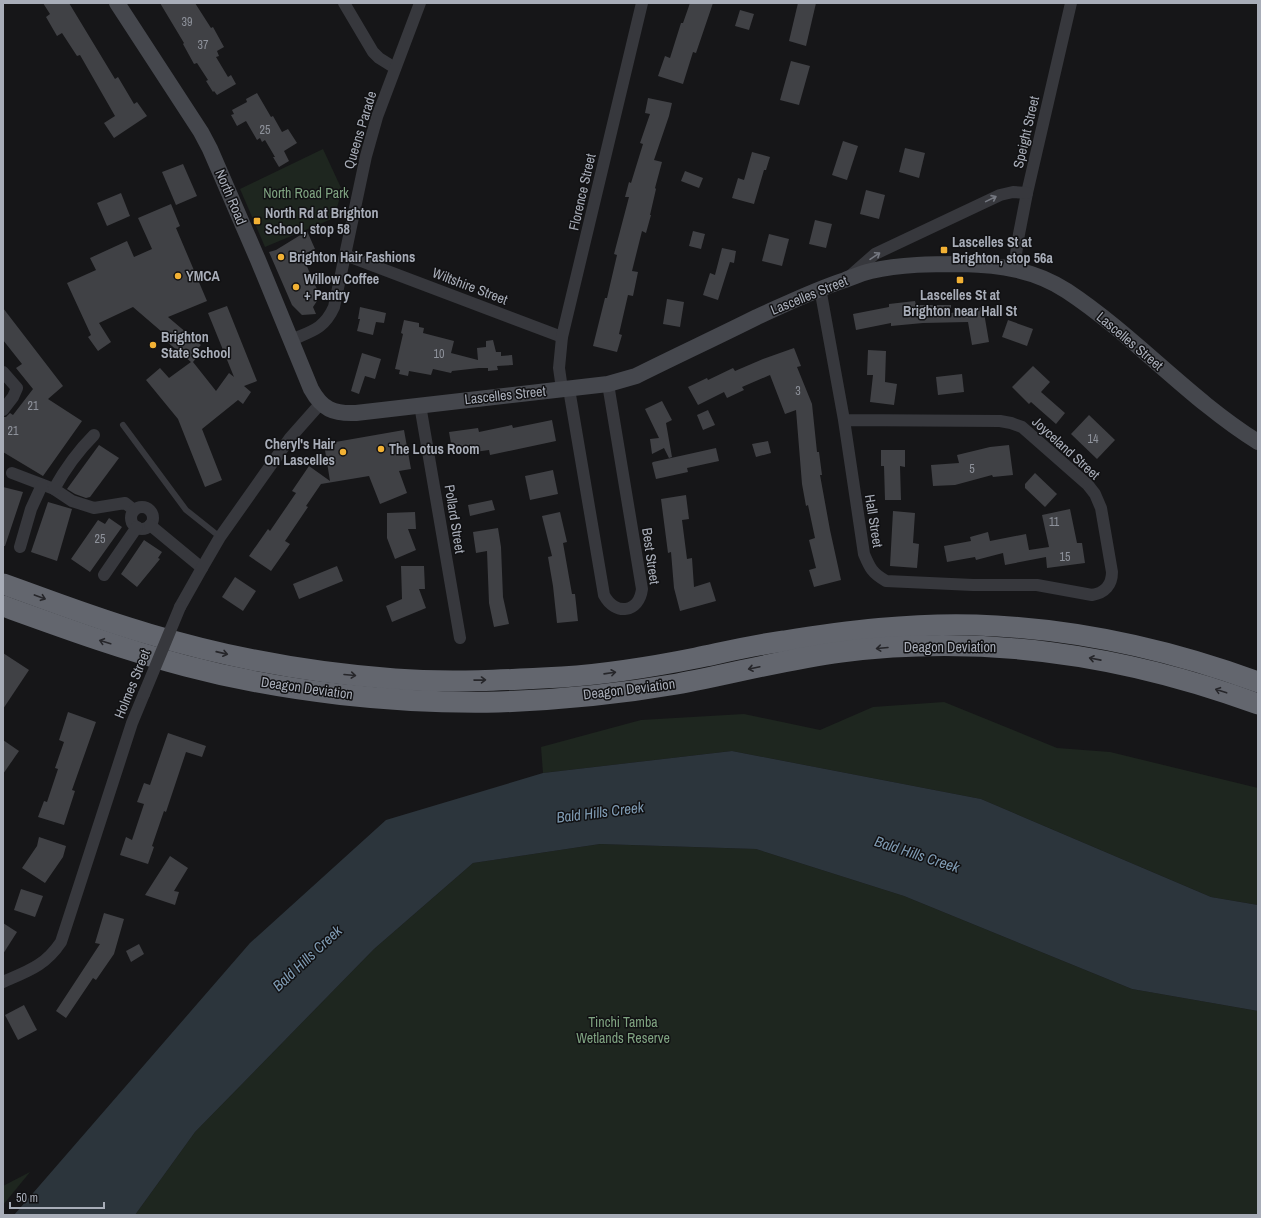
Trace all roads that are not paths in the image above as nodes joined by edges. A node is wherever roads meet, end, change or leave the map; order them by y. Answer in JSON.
{"nodes":[{"id":1,"x":117,"y":3,"type":"edge"},
{"id":2,"x":344,"y":3,"type":"edge"},
{"id":3,"x":420,"y":3,"type":"edge"},
{"id":4,"x":642,"y":3,"type":"edge"},
{"id":5,"x":1071,"y":3,"type":"edge"},
{"id":6,"x":395,"y":68,"type":"junction"},
{"id":7,"x":1027,"y":193,"type":"junction"},
{"id":8,"x":345,"y":255,"type":"junction"},
{"id":9,"x":1014,"y":268,"type":"junction"},
{"id":10,"x":845,"y":280,"type":"junction"},
{"id":11,"x":820,"y":288,"type":"junction"},
{"id":12,"x":562,"y":338,"type":"junction"},
{"id":13,"x":291,"y":340,"type":"junction"},
{"id":14,"x":3,"y":372,"type":"edge"},
{"id":15,"x":608,"y":384,"type":"junction"},
{"id":16,"x":565,"y":389,"type":"junction"},
{"id":17,"x":321,"y":403,"type":"junction"},
{"id":18,"x":420,"y":405,"type":"junction"},
{"id":19,"x":3,"y":410,"type":"edge"},
{"id":20,"x":844,"y":420,"type":"junction"},
{"id":21,"x":123,"y":425,"type":"dead end"},
{"id":22,"x":94,"y":435,"type":"dead end"},
{"id":23,"x":1258,"y":442,"type":"edge"},
{"id":24,"x":12,"y":473,"type":"dead end"},
{"id":25,"x":42,"y":485,"type":"junction"},
{"id":26,"x":54,"y":489,"type":"junction"},
{"id":27,"x":134,"y":510,"type":"junction"},
{"id":28,"x":150,"y":525,"type":"junction"},
{"id":29,"x":137,"y":527,"type":"junction"},
{"id":30,"x":220,"y":537,"type":"junction"},
{"id":31,"x":20,"y":547,"type":"dead end"},
{"id":32,"x":202,"y":568,"type":"junction"},
{"id":33,"x":104,"y":575,"type":"dead end"},
{"id":34,"x":3,"y":584,"type":"edge"},
{"id":35,"x":1104,"y":591,"type":"joint"},
{"id":36,"x":3,"y":606,"type":"edge"},
{"id":37,"x":460,"y":638,"type":"dead end"},
{"id":38,"x":1258,"y":682,"type":"edge"},
{"id":39,"x":1258,"y":704,"type":"edge"},
{"id":40,"x":3,"y":982,"type":"edge"}],
"edges":[{"from":1,"to":13,"type":"street","name":"North Road"},
{"from":2,"to":6,"type":"street"},
{"from":3,"to":6,"type":"street","name":"Queens Parade"},
{"from":4,"to":12,"type":"street","name":"Florence Street"},
{"from":5,"to":7,"type":"street","name":"Speight Street"},
{"from":6,"to":8,"type":"street","name":"Queens Parade"},
{"from":7,"to":9,"type":"street","name":"Speight Street"},
{"from":10,"to":7,"type":"street","one_way":true},
{"from":8,"to":12,"type":"street","name":"Wiltshire Street"},
{"from":8,"to":13,"type":"street","name":"Queens Parade"},
{"from":9,"to":10,"type":"street","name":"Lascelles Street"},
{"from":9,"to":23,"type":"street","name":"Lascelles Street"},
{"from":10,"to":11,"type":"street","name":"Lascelles Street"},
{"from":11,"to":15,"type":"street","name":"Lascelles Street"},
{"from":11,"to":20,"type":"street","name":"Hall Street"},
{"from":12,"to":16,"type":"street","name":"Florence Street"},
{"from":13,"to":17,"type":"street","name":"North Road"},
{"from":14,"to":19,"type":"street"},
{"from":15,"to":16,"type":"street","name":"Lascelles Street"},
{"from":15,"to":16,"type":"street","name":"Best Street"},
{"from":16,"to":18,"type":"street","name":"Lascelles Street"},
{"from":17,"to":18,"type":"street","name":"Lascelles Street"},
{"from":17,"to":30,"type":"street","name":"Holmes Street"},
{"from":18,"to":37,"type":"street","name":"Pollard Street"},
{"from":20,"to":35,"type":"street","name":"Joyceland Street"},
{"from":20,"to":35,"type":"street","name":"Hall Street"},
{"from":21,"to":30,"type":"lane"},
{"from":22,"to":26,"type":"street"},
{"from":24,"to":25,"type":"street"},
{"from":25,"to":26,"type":"street"},
{"from":25,"to":31,"type":"street"},
{"from":26,"to":27,"type":"street"},
{"from":27,"to":28,"type":"street"},
{"from":27,"to":29,"type":"street"},
{"from":28,"to":29,"type":"street"},
{"from":28,"to":32,"type":"street"},
{"from":29,"to":33,"type":"street"},
{"from":30,"to":32,"type":"street","name":"Holmes Street"},
{"from":32,"to":40,"type":"street","name":"Holmes Street","bridge":true},
{"from":34,"to":38,"type":"highway","name":"Deagon Deviation","one_way":true},
{"from":39,"to":36,"type":"highway","name":"Deagon Deviation","one_way":true}]}
